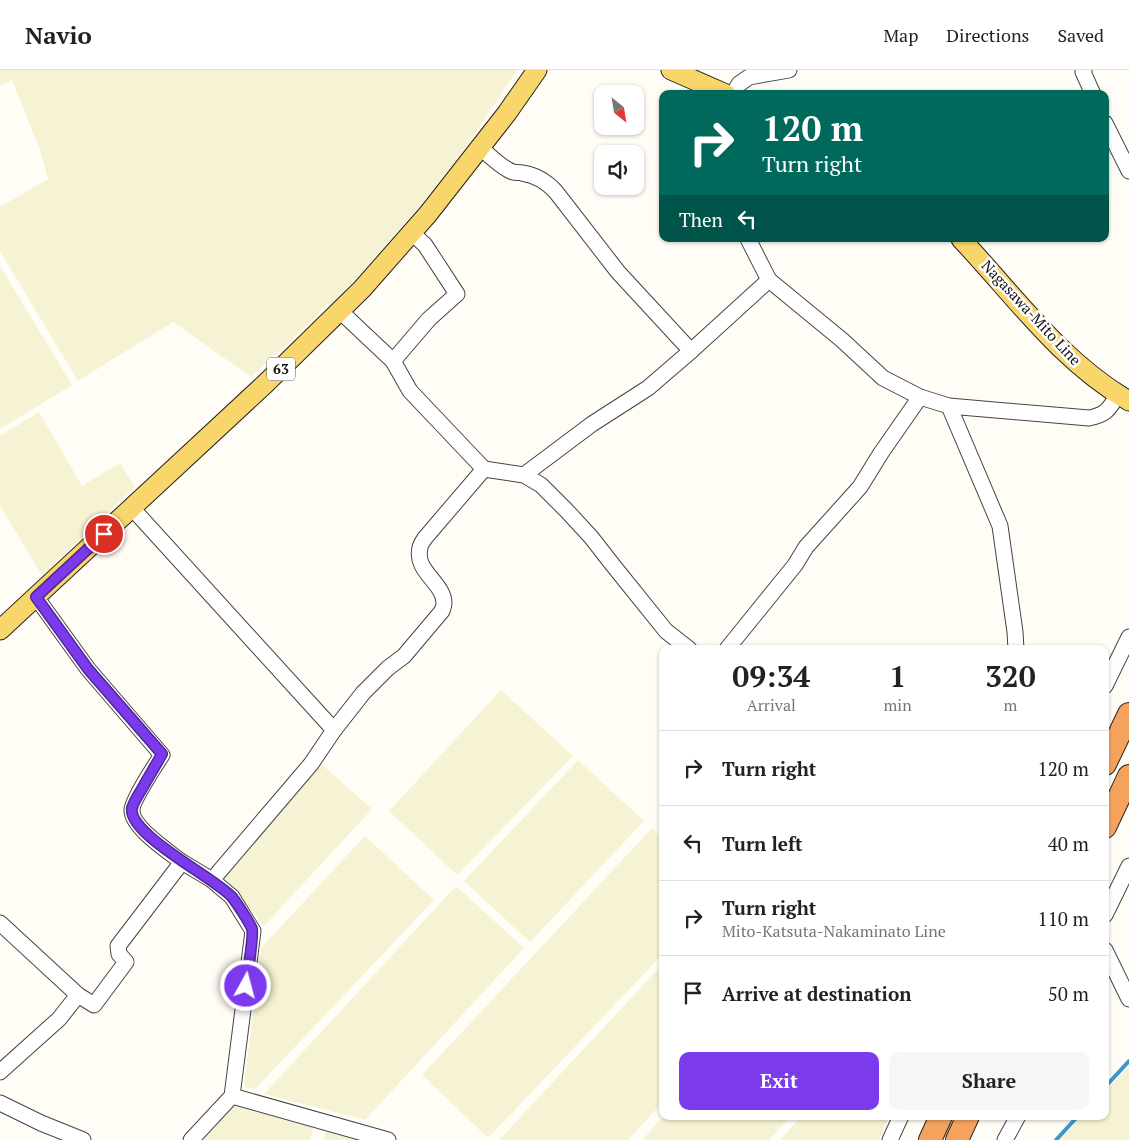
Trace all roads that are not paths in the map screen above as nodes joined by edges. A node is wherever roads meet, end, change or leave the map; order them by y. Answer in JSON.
{"nodes":[{"id":1,"x":537,"y":70,"type":"edge"},
{"id":2,"x":671,"y":70,"type":"edge"},
{"id":3,"x":789,"y":70,"type":"edge"},
{"id":4,"x":1084,"y":70,"type":"edge"},
{"id":5,"x":717,"y":90,"type":"edge"},
{"id":6,"x":735,"y":90,"type":"edge"},
{"id":7,"x":1091,"y":90,"type":"edge"},
{"id":8,"x":1109,"y":130,"type":"edge"},
{"id":9,"x":481,"y":148,"type":"junction"},
{"id":10,"x":1129,"y":171,"type":"edge"},
{"id":11,"x":412,"y":233,"type":"junction"},
{"id":12,"x":750,"y":242,"type":"edge"},
{"id":13,"x":964,"y":242,"type":"edge"},
{"id":14,"x":769,"y":280,"type":"junction"},
{"id":15,"x":340,"y":311,"type":"junction"},
{"id":16,"x":691,"y":351,"type":"junction"},
{"id":17,"x":393,"y":361,"type":"junction"},
{"id":18,"x":920,"y":397,"type":"junction"},
{"id":19,"x":1123,"y":398,"type":"edge"},
{"id":20,"x":949,"y":406,"type":"junction"},
{"id":21,"x":484,"y":469,"type":"junction"},
{"id":22,"x":524,"y":475,"type":"junction"},
{"id":23,"x":132,"y":508,"type":"junction"},
{"id":24,"x":36,"y":597,"type":"junction"},
{"id":25,"x":0,"y":630,"type":"edge"},
{"id":26,"x":1129,"y":636,"type":"edge"},
{"id":27,"x":684,"y":645,"type":"edge"},
{"id":28,"x":730,"y":645,"type":"edge"},
{"id":29,"x":1016,"y":645,"type":"edge"},
{"id":30,"x":1109,"y":678,"type":"edge"},
{"id":31,"x":1129,"y":714,"type":"edge"},
{"id":32,"x":334,"y":730,"type":"junction"},
{"id":33,"x":1109,"y":756,"type":"edge"},
{"id":34,"x":1129,"y":776,"type":"edge"},
{"id":35,"x":1109,"y":818,"type":"edge"},
{"id":36,"x":182,"y":862,"type":"junction"},
{"id":37,"x":1129,"y":866,"type":"edge"},
{"id":38,"x":212,"y":880,"type":"junction"},
{"id":39,"x":1109,"y":907,"type":"edge"},
{"id":40,"x":0,"y":923,"type":"edge"},
{"id":41,"x":1109,"y":958,"type":"edge"},
{"id":42,"x":78,"y":995,"type":"junction"},
{"id":43,"x":1129,"y":999,"type":"edge"},
{"id":44,"x":0,"y":1072,"type":"edge"},
{"id":45,"x":232,"y":1096,"type":"junction"},
{"id":46,"x":0,"y":1103,"type":"edge"},
{"id":47,"x":899,"y":1120,"type":"edge"},
{"id":48,"x":939,"y":1120,"type":"edge"},
{"id":49,"x":966,"y":1120,"type":"edge"},
{"id":50,"x":1016,"y":1120,"type":"edge"},
{"id":51,"x":83,"y":1140,"type":"edge"},
{"id":52,"x":191,"y":1140,"type":"edge"},
{"id":53,"x":388,"y":1140,"type":"edge"},
{"id":54,"x":890,"y":1140,"type":"edge"},
{"id":55,"x":930,"y":1140,"type":"edge"},
{"id":56,"x":957,"y":1140,"type":"edge"},
{"id":57,"x":1006,"y":1140,"type":"edge"}],
"edges":[{"from":1,"to":9,"type":"main road","number":"63"},
{"from":2,"to":5,"type":"main road"},
{"from":3,"to":6,"type":"street"},
{"from":4,"to":7,"type":"street"},
{"from":8,"to":10,"type":"street"},
{"from":9,"to":11,"type":"main road","number":"63"},
{"from":9,"to":16,"type":"street"},
{"from":11,"to":15,"type":"main road","number":"63"},
{"from":11,"to":17,"type":"street"},
{"from":12,"to":14,"type":"street"},
{"from":13,"to":19,"type":"main road","name":"Nagasawa-Mito Line"},
{"from":14,"to":16,"type":"street"},
{"from":14,"to":18,"type":"street"},
{"from":15,"to":17,"type":"street"},
{"from":15,"to":23,"type":"main road","number":"63"},
{"from":16,"to":22,"type":"street"},
{"from":17,"to":21,"type":"street"},
{"from":18,"to":20,"type":"street"},
{"from":18,"to":28,"type":"street"},
{"from":19,"to":20,"type":"street"},
{"from":20,"to":29,"type":"street"},
{"from":21,"to":22,"type":"street"},
{"from":21,"to":32,"type":"street"},
{"from":22,"to":27,"type":"street"},
{"from":23,"to":24,"type":"main road","number":"63"},
{"from":23,"to":32,"type":"street"},
{"from":24,"to":25,"type":"main road","number":"63"},
{"from":24,"to":36,"type":"street"},
{"from":26,"to":30,"type":"street"},
{"from":31,"to":33,"type":"highway"},
{"from":32,"to":38,"type":"street"},
{"from":34,"to":35,"type":"highway"},
{"from":36,"to":38,"type":"street"},
{"from":36,"to":42,"type":"street"},
{"from":37,"to":39,"type":"street"},
{"from":38,"to":45,"type":"street"},
{"from":40,"to":42,"type":"street"},
{"from":41,"to":43,"type":"street"},
{"from":42,"to":44,"type":"street"},
{"from":45,"to":52,"type":"street"},
{"from":45,"to":53,"type":"street"},
{"from":46,"to":51,"type":"street"},
{"from":47,"to":54,"type":"street"},
{"from":48,"to":55,"type":"highway"},
{"from":49,"to":56,"type":"highway"},
{"from":50,"to":57,"type":"street"}]}
